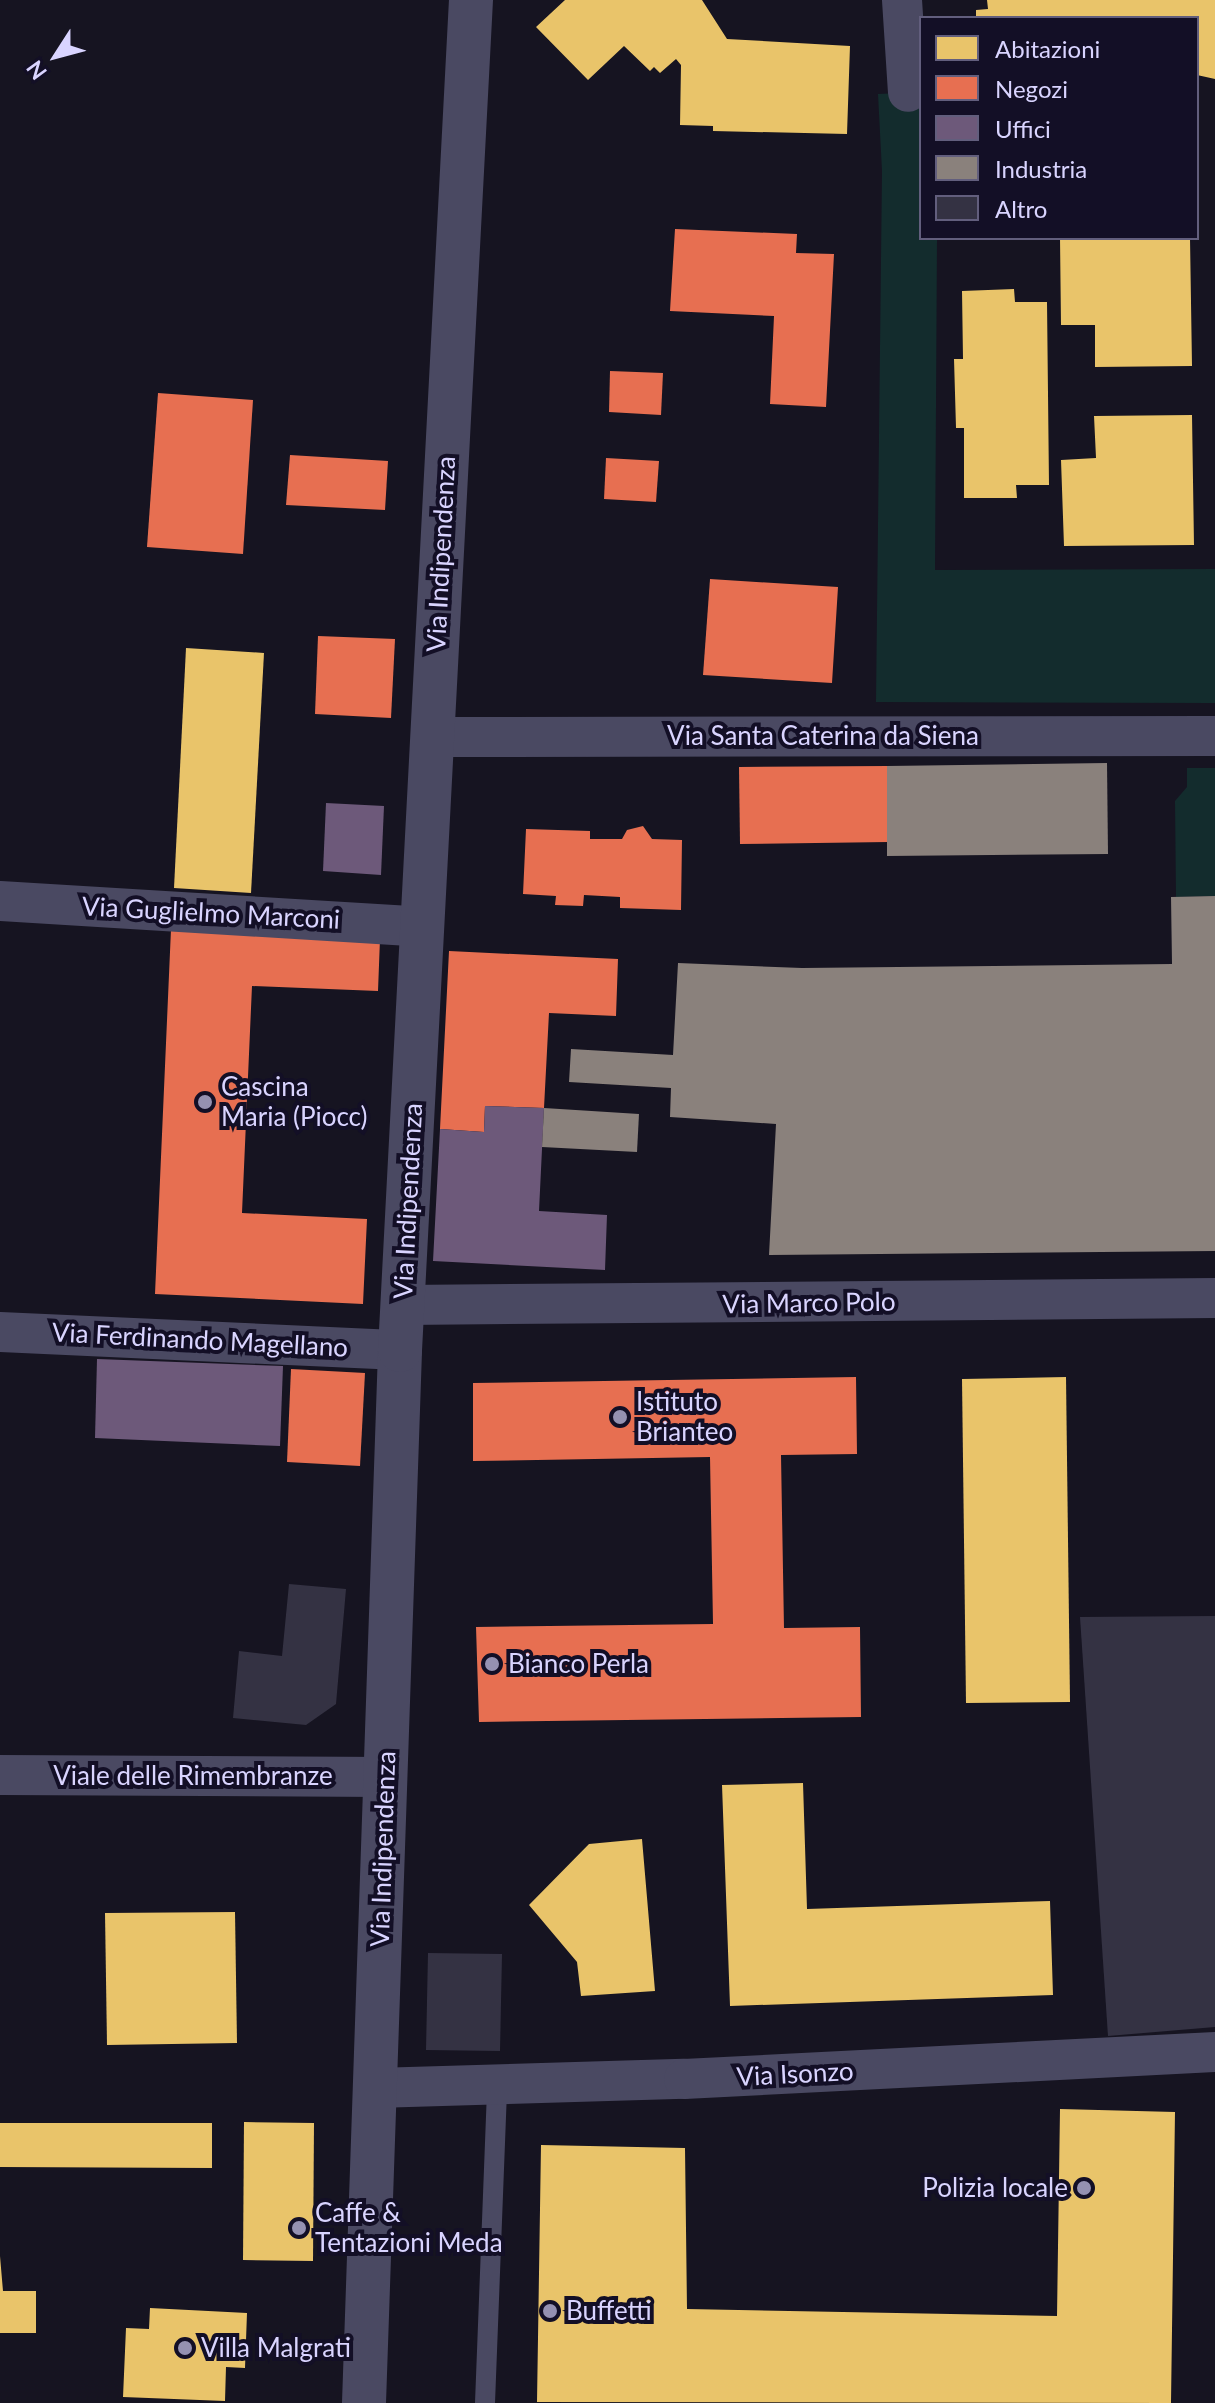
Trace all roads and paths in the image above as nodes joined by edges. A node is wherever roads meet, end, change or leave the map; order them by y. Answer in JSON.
{"nodes":[{"id":1,"x":471,"y":0,"type":"edge"},
{"id":2,"x":902,"y":0,"type":"edge"},
{"id":3,"x":908,"y":92,"type":"dead end"},
{"id":4,"x":1215,"y":736,"type":"edge"},
{"id":5,"x":431,"y":737,"type":"junction"},
{"id":6,"x":0,"y":901,"type":"edge"},
{"id":7,"x":422,"y":927,"type":"junction"},
{"id":8,"x":1215,"y":1298,"type":"edge"},
{"id":9,"x":403,"y":1305,"type":"junction"},
{"id":10,"x":0,"y":1332,"type":"edge"},
{"id":11,"x":400,"y":1350,"type":"junction"},
{"id":12,"x":0,"y":1775,"type":"edge"},
{"id":13,"x":386,"y":1777,"type":"junction"},
{"id":14,"x":1215,"y":2052,"type":"edge"},
{"id":15,"x":497,"y":2084,"type":"junction"},
{"id":16,"x":375,"y":2088,"type":"junction"},
{"id":17,"x":364,"y":2403,"type":"edge"},
{"id":18,"x":485,"y":2403,"type":"edge"}],
"edges":[{"from":1,"to":5,"type":"street","name":"Via Indipendenza"},
{"from":2,"to":3,"type":"street"},
{"from":4,"to":5,"type":"street","name":"Via Santa Caterina da Siena"},
{"from":5,"to":7,"type":"street","name":"Via Indipendenza"},
{"from":6,"to":7,"type":"street","name":"Via Guglielmo Marconi"},
{"from":7,"to":9,"type":"street","name":"Via Indipendenza"},
{"from":8,"to":9,"type":"street","name":"Via Marco Polo"},
{"from":9,"to":11,"type":"street","name":"Via Indipendenza"},
{"from":10,"to":11,"type":"street","name":"Via Ferdinando Magellano"},
{"from":11,"to":13,"type":"street","name":"Via Indipendenza"},
{"from":12,"to":13,"type":"street","name":"Viale delle Rimembranze"},
{"from":13,"to":16,"type":"street","name":"Via Indipendenza"},
{"from":14,"to":15,"type":"street","name":"Via Isonzo"},
{"from":15,"to":16,"type":"street","name":"Via Isonzo"},
{"from":15,"to":18,"type":"lane"},
{"from":16,"to":17,"type":"street","name":"Via Indipendenza"}]}
